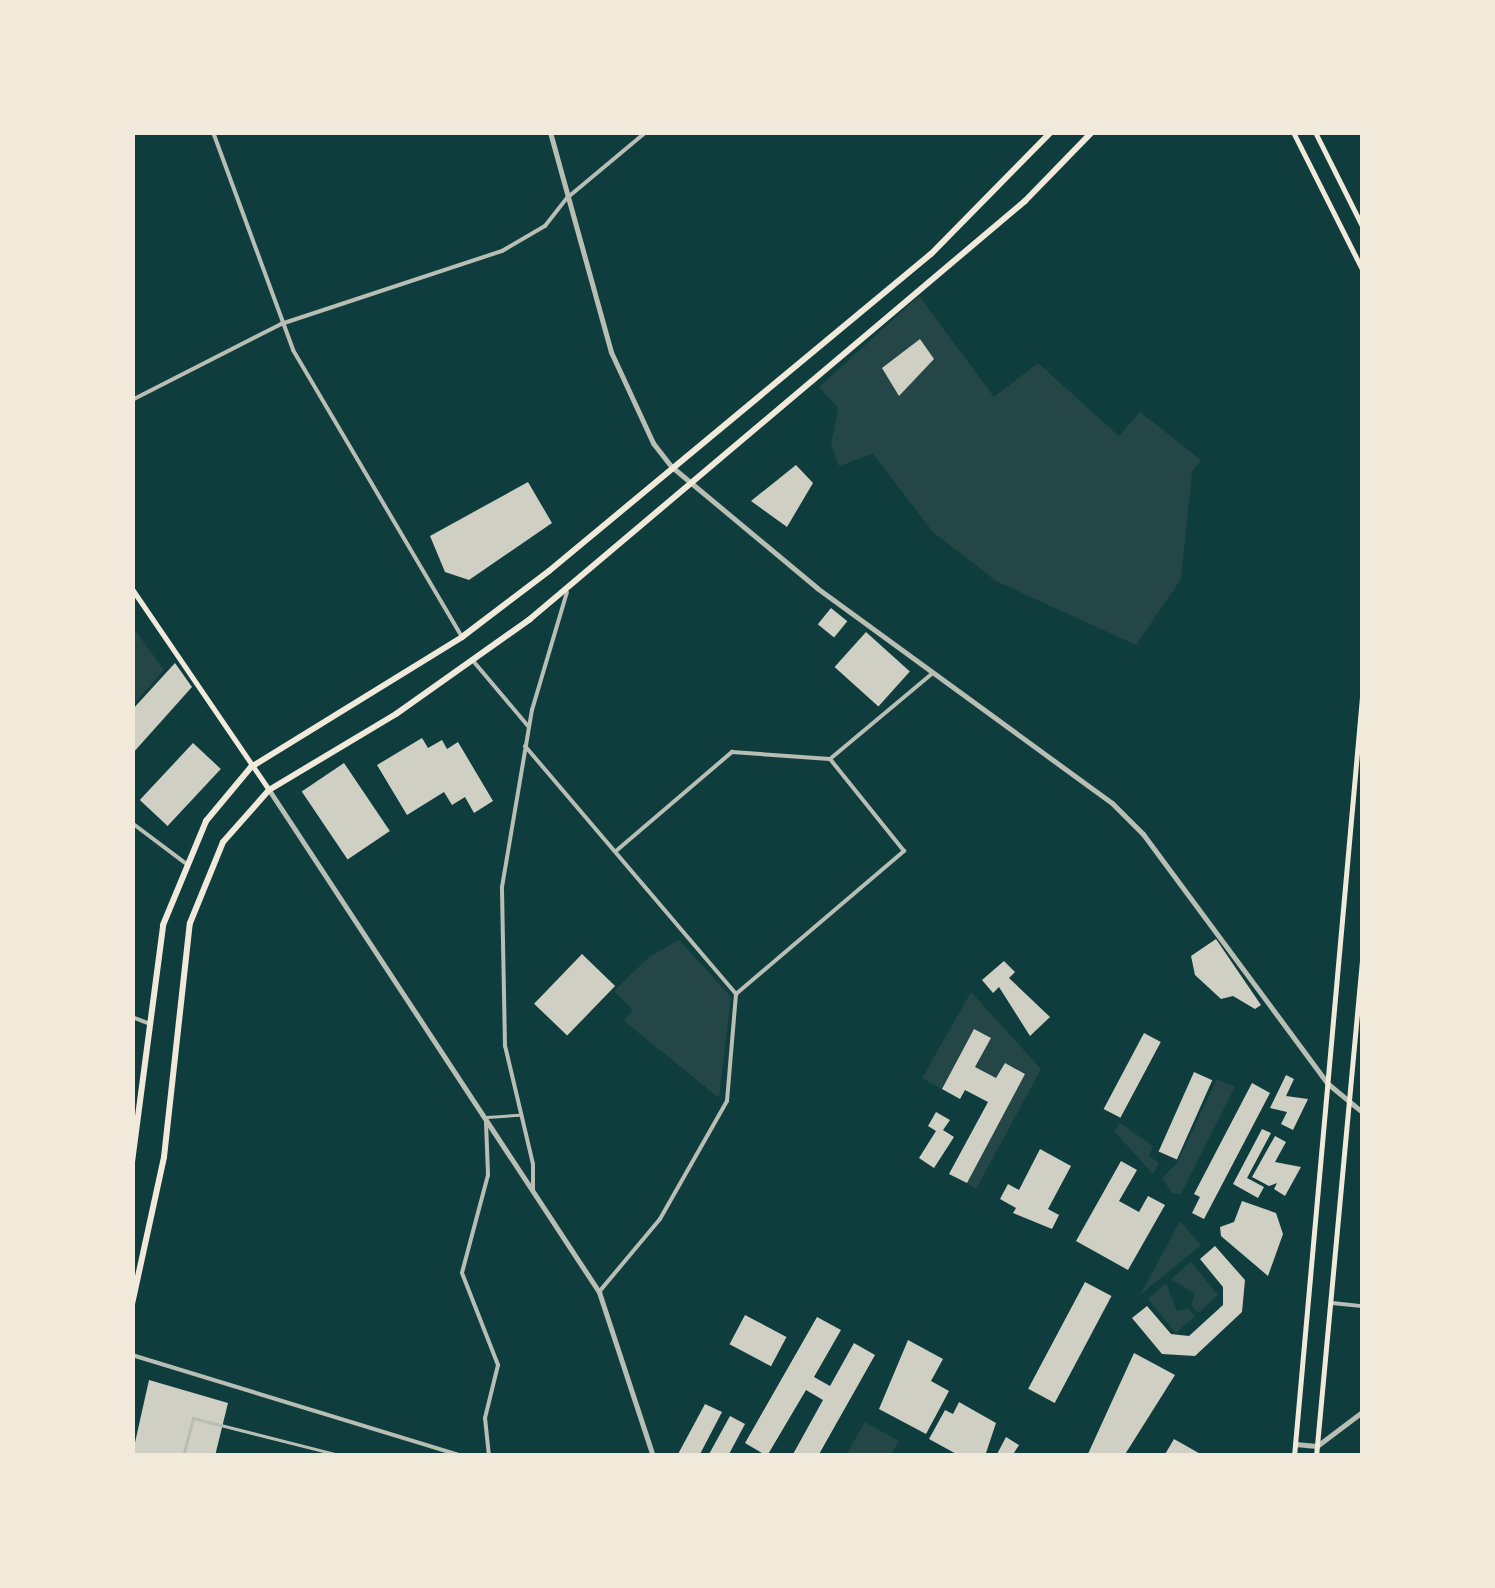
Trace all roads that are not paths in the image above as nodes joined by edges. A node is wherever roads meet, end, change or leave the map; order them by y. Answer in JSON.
{"nodes":[{"id":1,"x":213,"y":132,"type":"edge"},
{"id":2,"x":550,"y":132,"type":"edge"},
{"id":3,"x":646,"y":132,"type":"edge"},
{"id":4,"x":1051,"y":132,"type":"edge"},
{"id":5,"x":1092,"y":132,"type":"edge"},
{"id":6,"x":1293,"y":132,"type":"edge"},
{"id":7,"x":1315,"y":132,"type":"edge"},
{"id":8,"x":568,"y":198,"type":"junction"},
{"id":9,"x":1359,"y":209,"type":"edge"},
{"id":10,"x":1362,"y":226,"type":"edge"},
{"id":11,"x":1362,"y":269,"type":"edge"},
{"id":12,"x":281,"y":324,"type":"junction"},
{"id":13,"x":132,"y":400,"type":"edge"},
{"id":14,"x":672,"y":467,"type":"junction"},
{"id":15,"x":691,"y":487,"type":"junction"},
{"id":16,"x":568,"y":587,"type":"junction"},
{"id":17,"x":132,"y":589,"type":"edge"},
{"id":18,"x":462,"y":637,"type":"junction"},
{"id":19,"x":474,"y":662,"type":"junction"},
{"id":20,"x":933,"y":673,"type":"junction"},
{"id":21,"x":1362,"y":697,"type":"edge"},
{"id":22,"x":529,"y":728,"type":"junction"},
{"id":23,"x":525,"y":746,"type":"junction"},
{"id":24,"x":830,"y":759,"type":"junction"},
{"id":25,"x":252,"y":767,"type":"junction"},
{"id":26,"x":269,"y":790,"type":"junction"},
{"id":27,"x":132,"y":822,"type":"edge"},
{"id":28,"x":615,"y":852,"type":"junction"},
{"id":29,"x":185,"y":863,"type":"junction"},
{"id":30,"x":1362,"y":960,"type":"edge"},
{"id":31,"x":736,"y":994,"type":"junction"},
{"id":32,"x":132,"y":1017,"type":"edge"},
{"id":33,"x":148,"y":1023,"type":"junction"},
{"id":34,"x":1327,"y":1083,"type":"junction"},
{"id":35,"x":1350,"y":1102,"type":"junction"},
{"id":36,"x":1362,"y":1112,"type":"edge"},
{"id":37,"x":520,"y":1115,"type":"junction"},
{"id":38,"x":486,"y":1117,"type":"junction"},
{"id":39,"x":132,"y":1162,"type":"edge"},
{"id":40,"x":533,"y":1192,"type":"junction"},
{"id":41,"x":599,"y":1292,"type":"junction"},
{"id":42,"x":1331,"y":1303,"type":"junction"},
{"id":43,"x":132,"y":1304,"type":"edge"},
{"id":44,"x":1362,"y":1306,"type":"edge"},
{"id":45,"x":132,"y":1355,"type":"edge"},
{"id":46,"x":1362,"y":1412,"type":"edge"},
{"id":47,"x":1295,"y":1444,"type":"junction"},
{"id":48,"x":1317,"y":1446,"type":"junction"},
{"id":49,"x":184,"y":1456,"type":"edge"},
{"id":50,"x":343,"y":1456,"type":"edge"},
{"id":51,"x":462,"y":1456,"type":"edge"},
{"id":52,"x":489,"y":1456,"type":"edge"},
{"id":53,"x":653,"y":1456,"type":"edge"},
{"id":54,"x":1294,"y":1456,"type":"edge"},
{"id":55,"x":1316,"y":1456,"type":"edge"}],
"edges":[{"from":1,"to":12,"type":"street"},
{"from":2,"to":8,"type":"street"},
{"from":3,"to":8,"type":"street"},
{"from":4,"to":14,"type":"main road"},
{"from":5,"to":15,"type":"main road"},
{"from":6,"to":11,"type":"main road"},
{"from":7,"to":9,"type":"main road"},
{"from":8,"to":12,"type":"street"},
{"from":8,"to":14,"type":"street"},
{"from":9,"to":10,"type":"main road"},
{"from":12,"to":13,"type":"street"},
{"from":12,"to":18,"type":"street"},
{"from":14,"to":15,"type":"street"},
{"from":14,"to":18,"type":"main road"},
{"from":15,"to":16,"type":"main road"},
{"from":15,"to":20,"type":"street"},
{"from":16,"to":19,"type":"main road"},
{"from":16,"to":22,"type":"street"},
{"from":17,"to":25,"type":"main road"},
{"from":18,"to":25,"type":"main road"},
{"from":19,"to":22,"type":"street"},
{"from":19,"to":26,"type":"main road"},
{"from":20,"to":24,"type":"street"},
{"from":20,"to":34,"type":"street"},
{"from":21,"to":34,"type":"main road"},
{"from":22,"to":23,"type":"street"},
{"from":23,"to":28,"type":"street"},
{"from":23,"to":37,"type":"street"},
{"from":24,"to":28,"type":"street"},
{"from":24,"to":31,"type":"street"},
{"from":25,"to":26,"type":"main road"},
{"from":25,"to":29,"type":"main road"},
{"from":26,"to":38,"type":"street"},
{"from":26,"to":43,"type":"main road"},
{"from":27,"to":29,"type":"street"},
{"from":28,"to":31,"type":"street"},
{"from":29,"to":33,"type":"main road"},
{"from":30,"to":35,"type":"main road"},
{"from":31,"to":41,"type":"street"},
{"from":32,"to":33,"type":"street"},
{"from":33,"to":39,"type":"main road"},
{"from":34,"to":35,"type":"street"},
{"from":34,"to":47,"type":"main road"},
{"from":35,"to":36,"type":"street"},
{"from":35,"to":42,"type":"main road"},
{"from":37,"to":38,"type":"street"},
{"from":37,"to":40,"type":"street"},
{"from":38,"to":40,"type":"street"},
{"from":38,"to":52,"type":"street"},
{"from":40,"to":41,"type":"street"},
{"from":41,"to":53,"type":"street"},
{"from":42,"to":44,"type":"street"},
{"from":42,"to":48,"type":"main road"},
{"from":45,"to":51,"type":"street"},
{"from":46,"to":48,"type":"street"},
{"from":47,"to":48,"type":"street"},
{"from":47,"to":54,"type":"main road"},
{"from":48,"to":55,"type":"main road"},
{"from":49,"to":50,"type":"street"}]}
